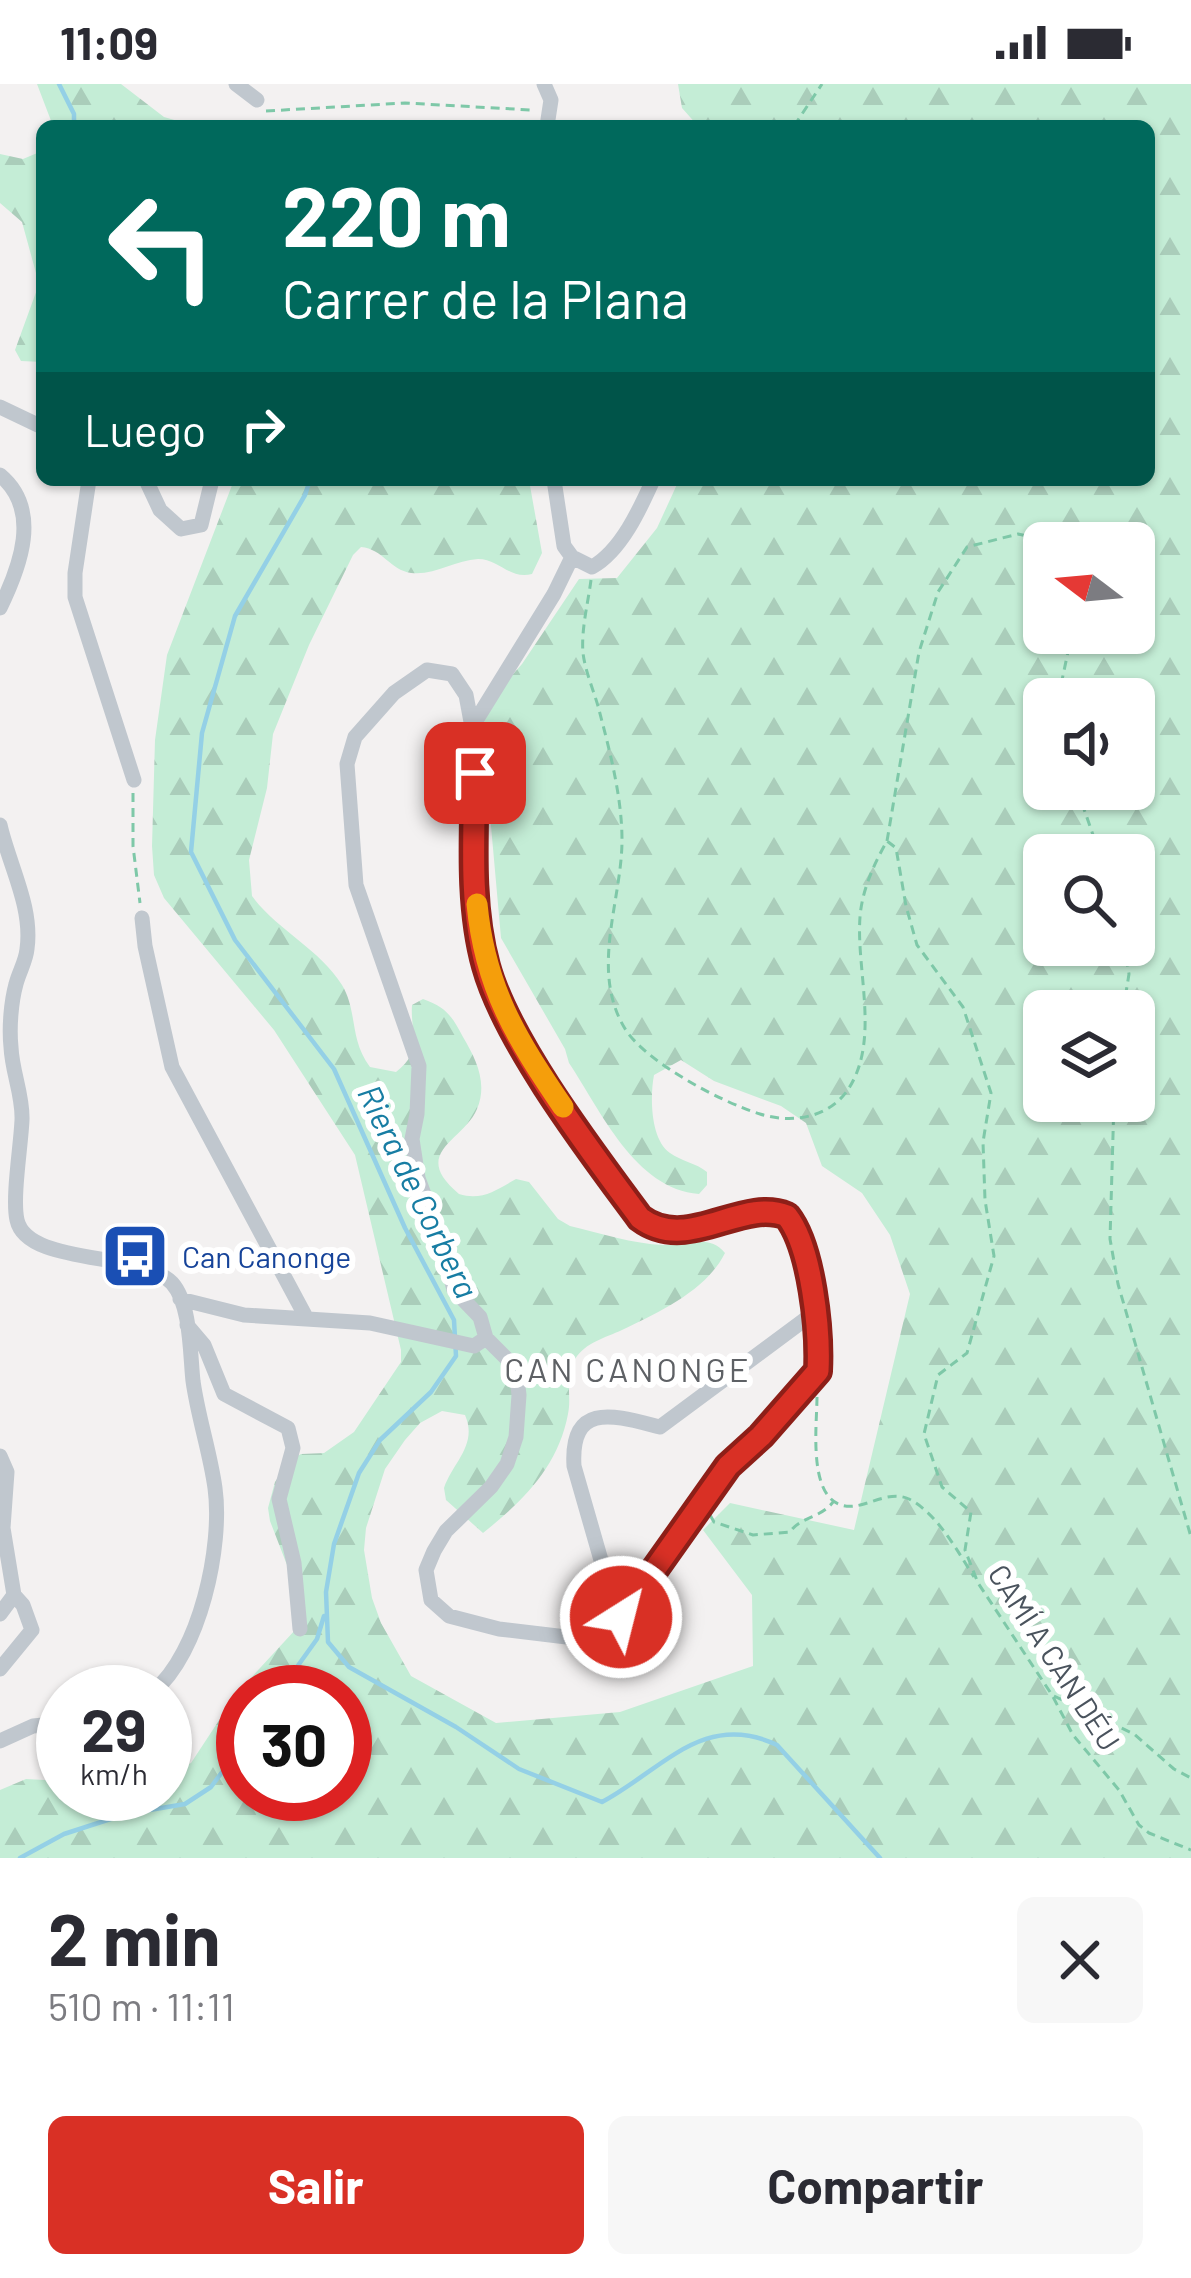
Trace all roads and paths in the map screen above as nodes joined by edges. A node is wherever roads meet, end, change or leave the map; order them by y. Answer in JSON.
{"nodes":[{"id":1,"x":236,"y":84,"type":"edge"},
{"id":2,"x":544,"y":84,"type":"edge"},
{"id":3,"x":822,"y":84,"type":"edge"},
{"id":4,"x":257,"y":100,"type":"joint"},
{"id":5,"x":549,"y":118,"type":"edge"},
{"id":6,"x":798,"y":120,"type":"edge"},
{"id":7,"x":0,"y":407,"type":"edge"},
{"id":8,"x":36,"y":424,"type":"edge"},
{"id":9,"x":0,"y":475,"type":"edge"},
{"id":10,"x":88,"y":486,"type":"edge"},
{"id":11,"x":149,"y":486,"type":"edge"},
{"id":12,"x":211,"y":486,"type":"edge"},
{"id":13,"x":555,"y":486,"type":"edge"},
{"id":14,"x":650,"y":486,"type":"edge"},
{"id":15,"x":1023,"y":535,"type":"edge"},
{"id":16,"x":572,"y":557,"type":"junction"},
{"id":17,"x":592,"y":567,"type":"junction"},
{"id":18,"x":0,"y":608,"type":"edge"},
{"id":19,"x":472,"y":727,"type":"junction"},
{"id":20,"x":134,"y":780,"type":"joint"},
{"id":21,"x":0,"y":825,"type":"edge"},
{"id":22,"x":887,"y":841,"type":"junction"},
{"id":23,"x":142,"y":918,"type":"joint"},
{"id":24,"x":1113,"y":1122,"type":"edge"},
{"id":25,"x":180,"y":1299,"type":"junction"},
{"id":26,"x":815,"y":1312,"type":"junction"},
{"id":27,"x":307,"y":1319,"type":"junction"},
{"id":28,"x":185,"y":1322,"type":"junction"},
{"id":29,"x":480,"y":1342,"type":"junction"},
{"id":30,"x":818,"y":1371,"type":"junction"},
{"id":31,"x":0,"y":1456,"type":"edge"},
{"id":32,"x":834,"y":1501,"type":"junction"},
{"id":33,"x":703,"y":1502,"type":"junction"},
{"id":34,"x":1191,"y":1537,"type":"edge"},
{"id":35,"x":978,"y":1582,"type":"junction"},
{"id":36,"x":14,"y":1595,"type":"junction"},
{"id":37,"x":0,"y":1614,"type":"edge"},
{"id":38,"x":621,"y":1617,"type":"junction"},
{"id":39,"x":300,"y":1629,"type":"dead end"},
{"id":40,"x":174,"y":1665,"type":"edge"},
{"id":41,"x":0,"y":1669,"type":"edge"},
{"id":42,"x":1052,"y":1695,"type":"junction"},
{"id":43,"x":36,"y":1726,"type":"edge"},
{"id":44,"x":0,"y":1742,"type":"edge"},
{"id":45,"x":1191,"y":1778,"type":"edge"},
{"id":46,"x":1191,"y":1850,"type":"edge"}],
"edges":[{"from":1,"to":4,"type":"street"},
{"from":2,"to":5,"type":"street"},
{"from":3,"to":6,"type":"path"},
{"from":4,"to":5,"type":"path"},
{"from":7,"to":8,"type":"street"},
{"from":9,"to":18,"type":"street"},
{"from":10,"to":20,"type":"street"},
{"from":11,"to":12,"type":"street"},
{"from":13,"to":16,"type":"street"},
{"from":14,"to":17,"type":"street"},
{"from":15,"to":22,"type":"path"},
{"from":16,"to":17,"type":"street"},
{"from":16,"to":19,"type":"street"},
{"from":17,"to":22,"type":"path"},
{"from":19,"to":26,"type":"street"},
{"from":19,"to":29,"type":"street"},
{"from":20,"to":23,"type":"path"},
{"from":21,"to":25,"type":"street"},
{"from":22,"to":35,"type":"path","name":"CAMÍ A CAN DÉU"},
{"from":23,"to":27,"type":"street"},
{"from":24,"to":34,"type":"path"},
{"from":25,"to":27,"type":"street"},
{"from":25,"to":28,"type":"street"},
{"from":26,"to":30,"type":"street"},
{"from":26,"to":38,"type":"street"},
{"from":27,"to":29,"type":"street"},
{"from":28,"to":39,"type":"street"},
{"from":28,"to":40,"type":"street"},
{"from":29,"to":38,"type":"street"},
{"from":30,"to":32,"type":"path"},
{"from":30,"to":33,"type":"street"},
{"from":31,"to":36,"type":"street"},
{"from":32,"to":33,"type":"path"},
{"from":32,"to":35,"type":"path"},
{"from":33,"to":38,"type":"street"},
{"from":35,"to":42,"type":"path","name":"CAMÍ A CAN DÉU"},
{"from":36,"to":37,"type":"street"},
{"from":36,"to":41,"type":"street"},
{"from":42,"to":45,"type":"path"},
{"from":42,"to":46,"type":"path","name":"CAMÍ A CAN DÉU"},
{"from":43,"to":44,"type":"street"}]}
